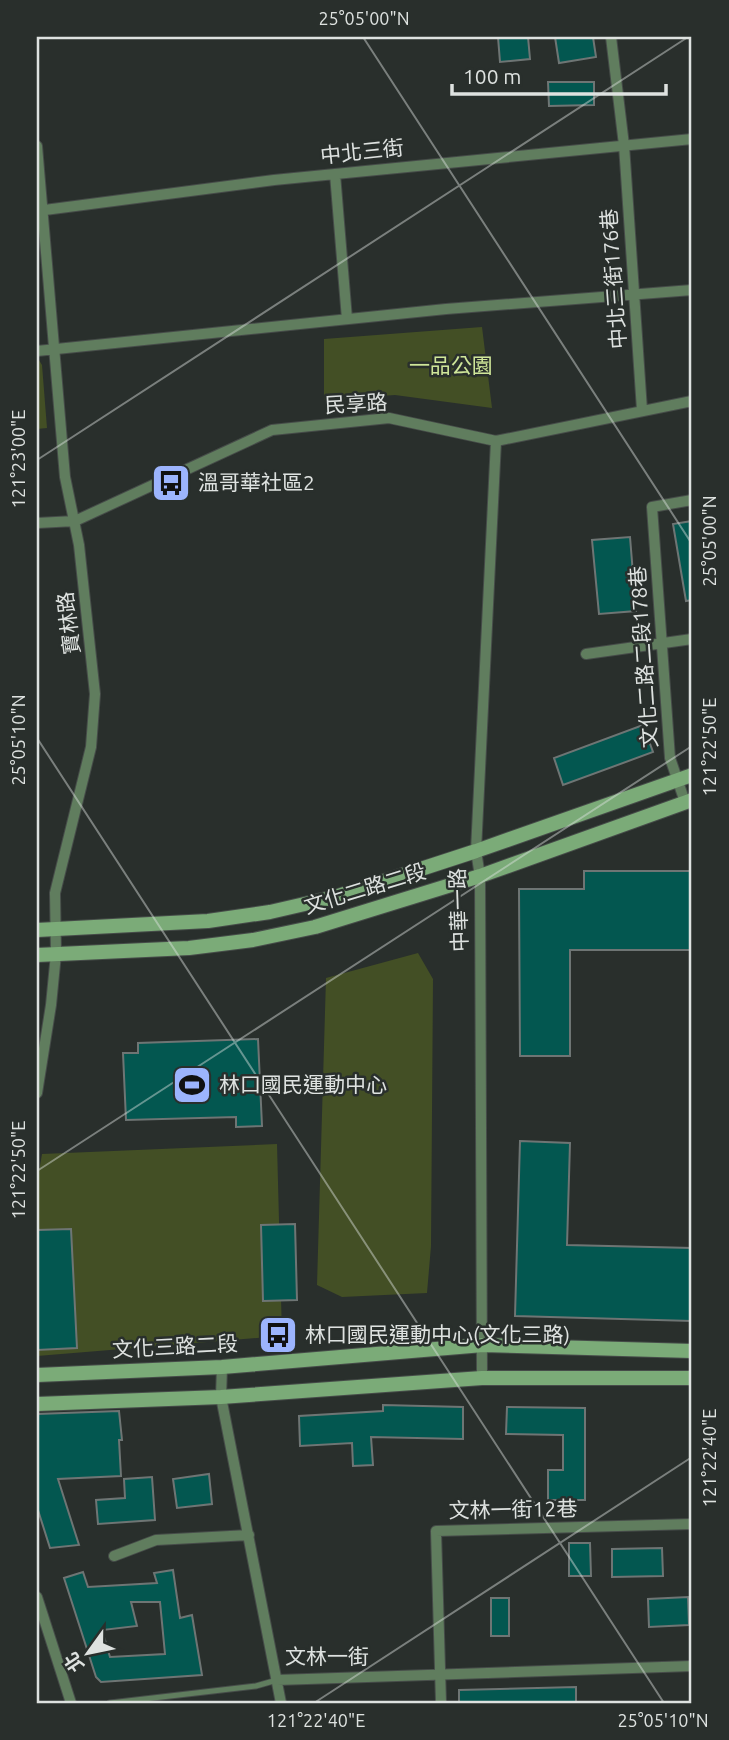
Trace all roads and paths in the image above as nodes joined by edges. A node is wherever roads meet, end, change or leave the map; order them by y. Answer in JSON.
{"nodes":[{"id":1,"x":611,"y":37,"type":"edge"},
{"id":2,"x":692,"y":139,"type":"edge"},
{"id":3,"x":624,"y":145,"type":"junction"},
{"id":4,"x":37,"y":146,"type":"edge"},
{"id":5,"x":335,"y":174,"type":"junction"},
{"id":6,"x":40,"y":211,"type":"edge"},
{"id":7,"x":692,"y":290,"type":"edge"},
{"id":8,"x":635,"y":294,"type":"junction"},
{"id":9,"x":347,"y":319,"type":"junction"},
{"id":10,"x":55,"y":349,"type":"junction"},
{"id":11,"x":37,"y":351,"type":"edge"},
{"id":12,"x":692,"y":401,"type":"edge"},
{"id":13,"x":642,"y":410,"type":"junction"},
{"id":14,"x":496,"y":442,"type":"junction"},
{"id":15,"x":692,"y":500,"type":"edge"},
{"id":16,"x":75,"y":521,"type":"junction"},
{"id":17,"x":37,"y":523,"type":"edge"},
{"id":18,"x":692,"y":639,"type":"edge"},
{"id":19,"x":662,"y":644,"type":"junction"},
{"id":20,"x":586,"y":654,"type":"dead end"},
{"id":21,"x":692,"y":775,"type":"edge"},
{"id":22,"x":677,"y":780,"type":"junction"},
{"id":23,"x":689,"y":801,"type":"edge"},
{"id":24,"x":476,"y":851,"type":"junction"},
{"id":25,"x":480,"y":876,"type":"junction"},
{"id":26,"x":57,"y":929,"type":"junction"},
{"id":27,"x":37,"y":930,"type":"edge"},
{"id":28,"x":56,"y":954,"type":"junction"},
{"id":29,"x":37,"y":955,"type":"edge"},
{"id":30,"x":37,"y":1093,"type":"edge"},
{"id":31,"x":483,"y":1345,"type":"junction"},
{"id":32,"x":692,"y":1351,"type":"edge"},
{"id":33,"x":222,"y":1367,"type":"junction"},
{"id":34,"x":37,"y":1375,"type":"edge"},
{"id":35,"x":482,"y":1378,"type":"junction"},
{"id":36,"x":692,"y":1378,"type":"edge"},
{"id":37,"x":221,"y":1397,"type":"junction"},
{"id":38,"x":37,"y":1404,"type":"edge"},
{"id":39,"x":692,"y":1524,"type":"edge"},
{"id":40,"x":248,"y":1535,"type":"junction"},
{"id":41,"x":114,"y":1556,"type":"dead end"},
{"id":42,"x":37,"y":1597,"type":"edge"},
{"id":43,"x":692,"y":1666,"type":"edge"},
{"id":44,"x":440,"y":1675,"type":"junction"},
{"id":45,"x":277,"y":1680,"type":"junction"},
{"id":46,"x":71,"y":1703,"type":"edge"},
{"id":47,"x":110,"y":1703,"type":"edge"},
{"id":48,"x":281,"y":1703,"type":"edge"},
{"id":49,"x":441,"y":1703,"type":"edge"}],
"edges":[{"from":1,"to":3,"type":"street","name":"中北三街176巷"},
{"from":2,"to":3,"type":"street","name":"中北三街"},
{"from":3,"to":5,"type":"street","name":"中北三街"},
{"from":3,"to":8,"type":"street","name":"中北三街176巷"},
{"from":4,"to":6,"type":"street","name":"寶林路"},
{"from":5,"to":6,"type":"street","name":"中北三街"},
{"from":5,"to":9,"type":"street"},
{"from":6,"to":10,"type":"street","name":"寶林路"},
{"from":7,"to":8,"type":"street"},
{"from":8,"to":9,"type":"street"},
{"from":8,"to":13,"type":"street","name":"中北三街176巷"},
{"from":9,"to":10,"type":"street"},
{"from":10,"to":11,"type":"street"},
{"from":10,"to":16,"type":"street","name":"寶林路"},
{"from":12,"to":13,"type":"street","name":"民享路"},
{"from":13,"to":14,"type":"street","name":"民享路"},
{"from":14,"to":16,"type":"street","name":"民享路"},
{"from":14,"to":24,"type":"street","name":"中華一路"},
{"from":15,"to":19,"type":"street","name":"文化二路二段178巷"},
{"from":16,"to":17,"type":"street","name":"民享路"},
{"from":16,"to":26,"type":"street","name":"寶林路"},
{"from":18,"to":19,"type":"street"},
{"from":19,"to":20,"type":"street"},
{"from":19,"to":22,"type":"street","name":"文化二路二段178巷"},
{"from":21,"to":22,"type":"street","name":"文化二路二段"},
{"from":22,"to":23,"type":"street","name":"文化二路二段178巷"},
{"from":22,"to":24,"type":"street","name":"文化二路二段"},
{"from":23,"to":25,"type":"street","name":"文化二路二段"},
{"from":24,"to":25,"type":"street","name":"中華一路"},
{"from":24,"to":26,"type":"street","name":"文化二路二段"},
{"from":25,"to":28,"type":"street","name":"文化二路二段"},
{"from":25,"to":31,"type":"street","name":"中華一路"},
{"from":26,"to":27,"type":"street","name":"文化二路二段"},
{"from":26,"to":28,"type":"street","name":"寶林路"},
{"from":28,"to":29,"type":"street","name":"文化二路二段"},
{"from":28,"to":30,"type":"street","name":"寶林路"},
{"from":31,"to":32,"type":"street","name":"文化三路二段"},
{"from":31,"to":33,"type":"street","name":"文化三路二段"},
{"from":31,"to":35,"type":"street","name":"中華一路"},
{"from":33,"to":34,"type":"street","name":"文化三路二段"},
{"from":33,"to":37,"type":"street","name":"文林一街"},
{"from":35,"to":36,"type":"street"},
{"from":35,"to":37,"type":"street"},
{"from":37,"to":38,"type":"street"},
{"from":37,"to":40,"type":"street","name":"文林一街"},
{"from":39,"to":44,"type":"street","name":"文林一街12巷"},
{"from":40,"to":41,"type":"street"},
{"from":40,"to":45,"type":"street","name":"文林一街"},
{"from":42,"to":46,"type":"street"},
{"from":43,"to":44,"type":"street","name":"文林一街"},
{"from":44,"to":45,"type":"street","name":"文林一街"},
{"from":44,"to":49,"type":"street"},
{"from":45,"to":47,"type":"lane"},
{"from":45,"to":48,"type":"street"}]}
